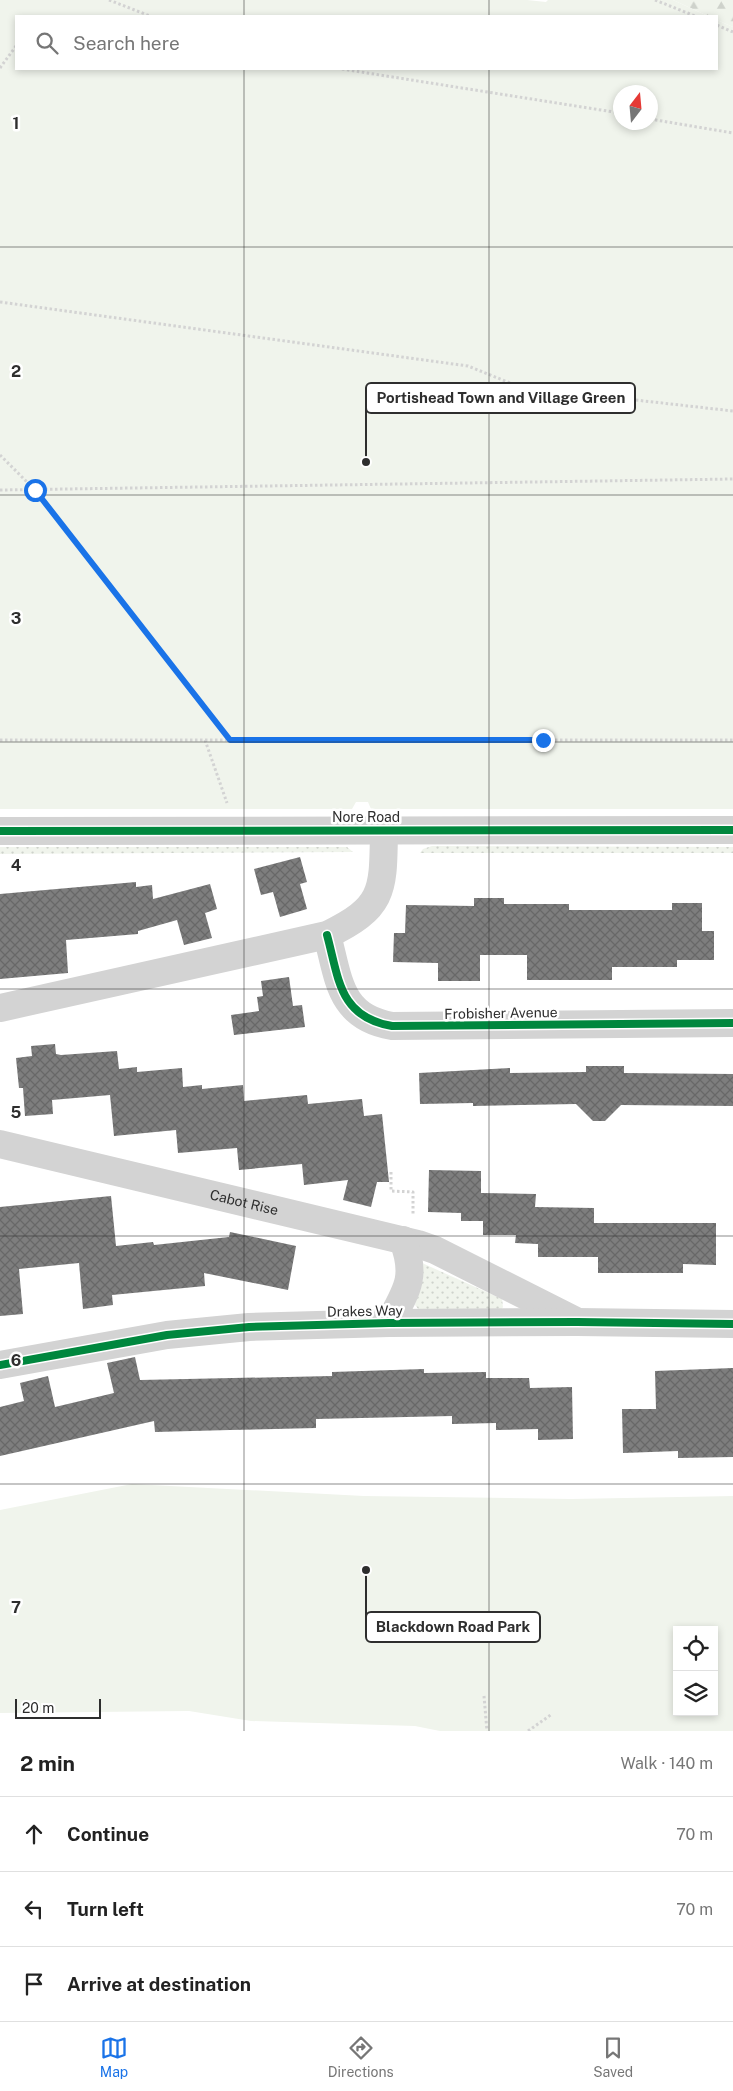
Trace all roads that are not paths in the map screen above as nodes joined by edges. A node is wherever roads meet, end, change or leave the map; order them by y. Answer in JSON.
{"nodes":[{"id":1,"x":0,"y":830,"type":"edge"},
{"id":2,"x":384,"y":830,"type":"junction"},
{"id":3,"x":733,"y":830,"type":"edge"},
{"id":4,"x":327,"y":935,"type":"junction"},
{"id":5,"x":0,"y":1008,"type":"edge"},
{"id":6,"x":733,"y":1023,"type":"edge"},
{"id":7,"x":0,"y":1144,"type":"edge"},
{"id":8,"x":408,"y":1241,"type":"junction"},
{"id":9,"x":577,"y":1322,"type":"junction"},
{"id":10,"x":389,"y":1323,"type":"junction"},
{"id":11,"x":733,"y":1324,"type":"edge"},
{"id":12,"x":0,"y":1365,"type":"edge"}],
"edges":[{"from":1,"to":2,"type":"street","name":"Nore Road"},
{"from":2,"to":3,"type":"street","name":"Nore Road"},
{"from":2,"to":4,"type":"street"},
{"from":4,"to":5,"type":"street"},
{"from":4,"to":6,"type":"street","name":"Frobisher Avenue"},
{"from":7,"to":8,"type":"street","name":"Cabot Rise"},
{"from":8,"to":9,"type":"street","name":"Drakes Way"},
{"from":8,"to":10,"type":"street"},
{"from":9,"to":10,"type":"street","name":"Drakes Way"},
{"from":9,"to":11,"type":"street","name":"Drakes Way"},
{"from":10,"to":12,"type":"street","name":"Drakes Way"}]}
